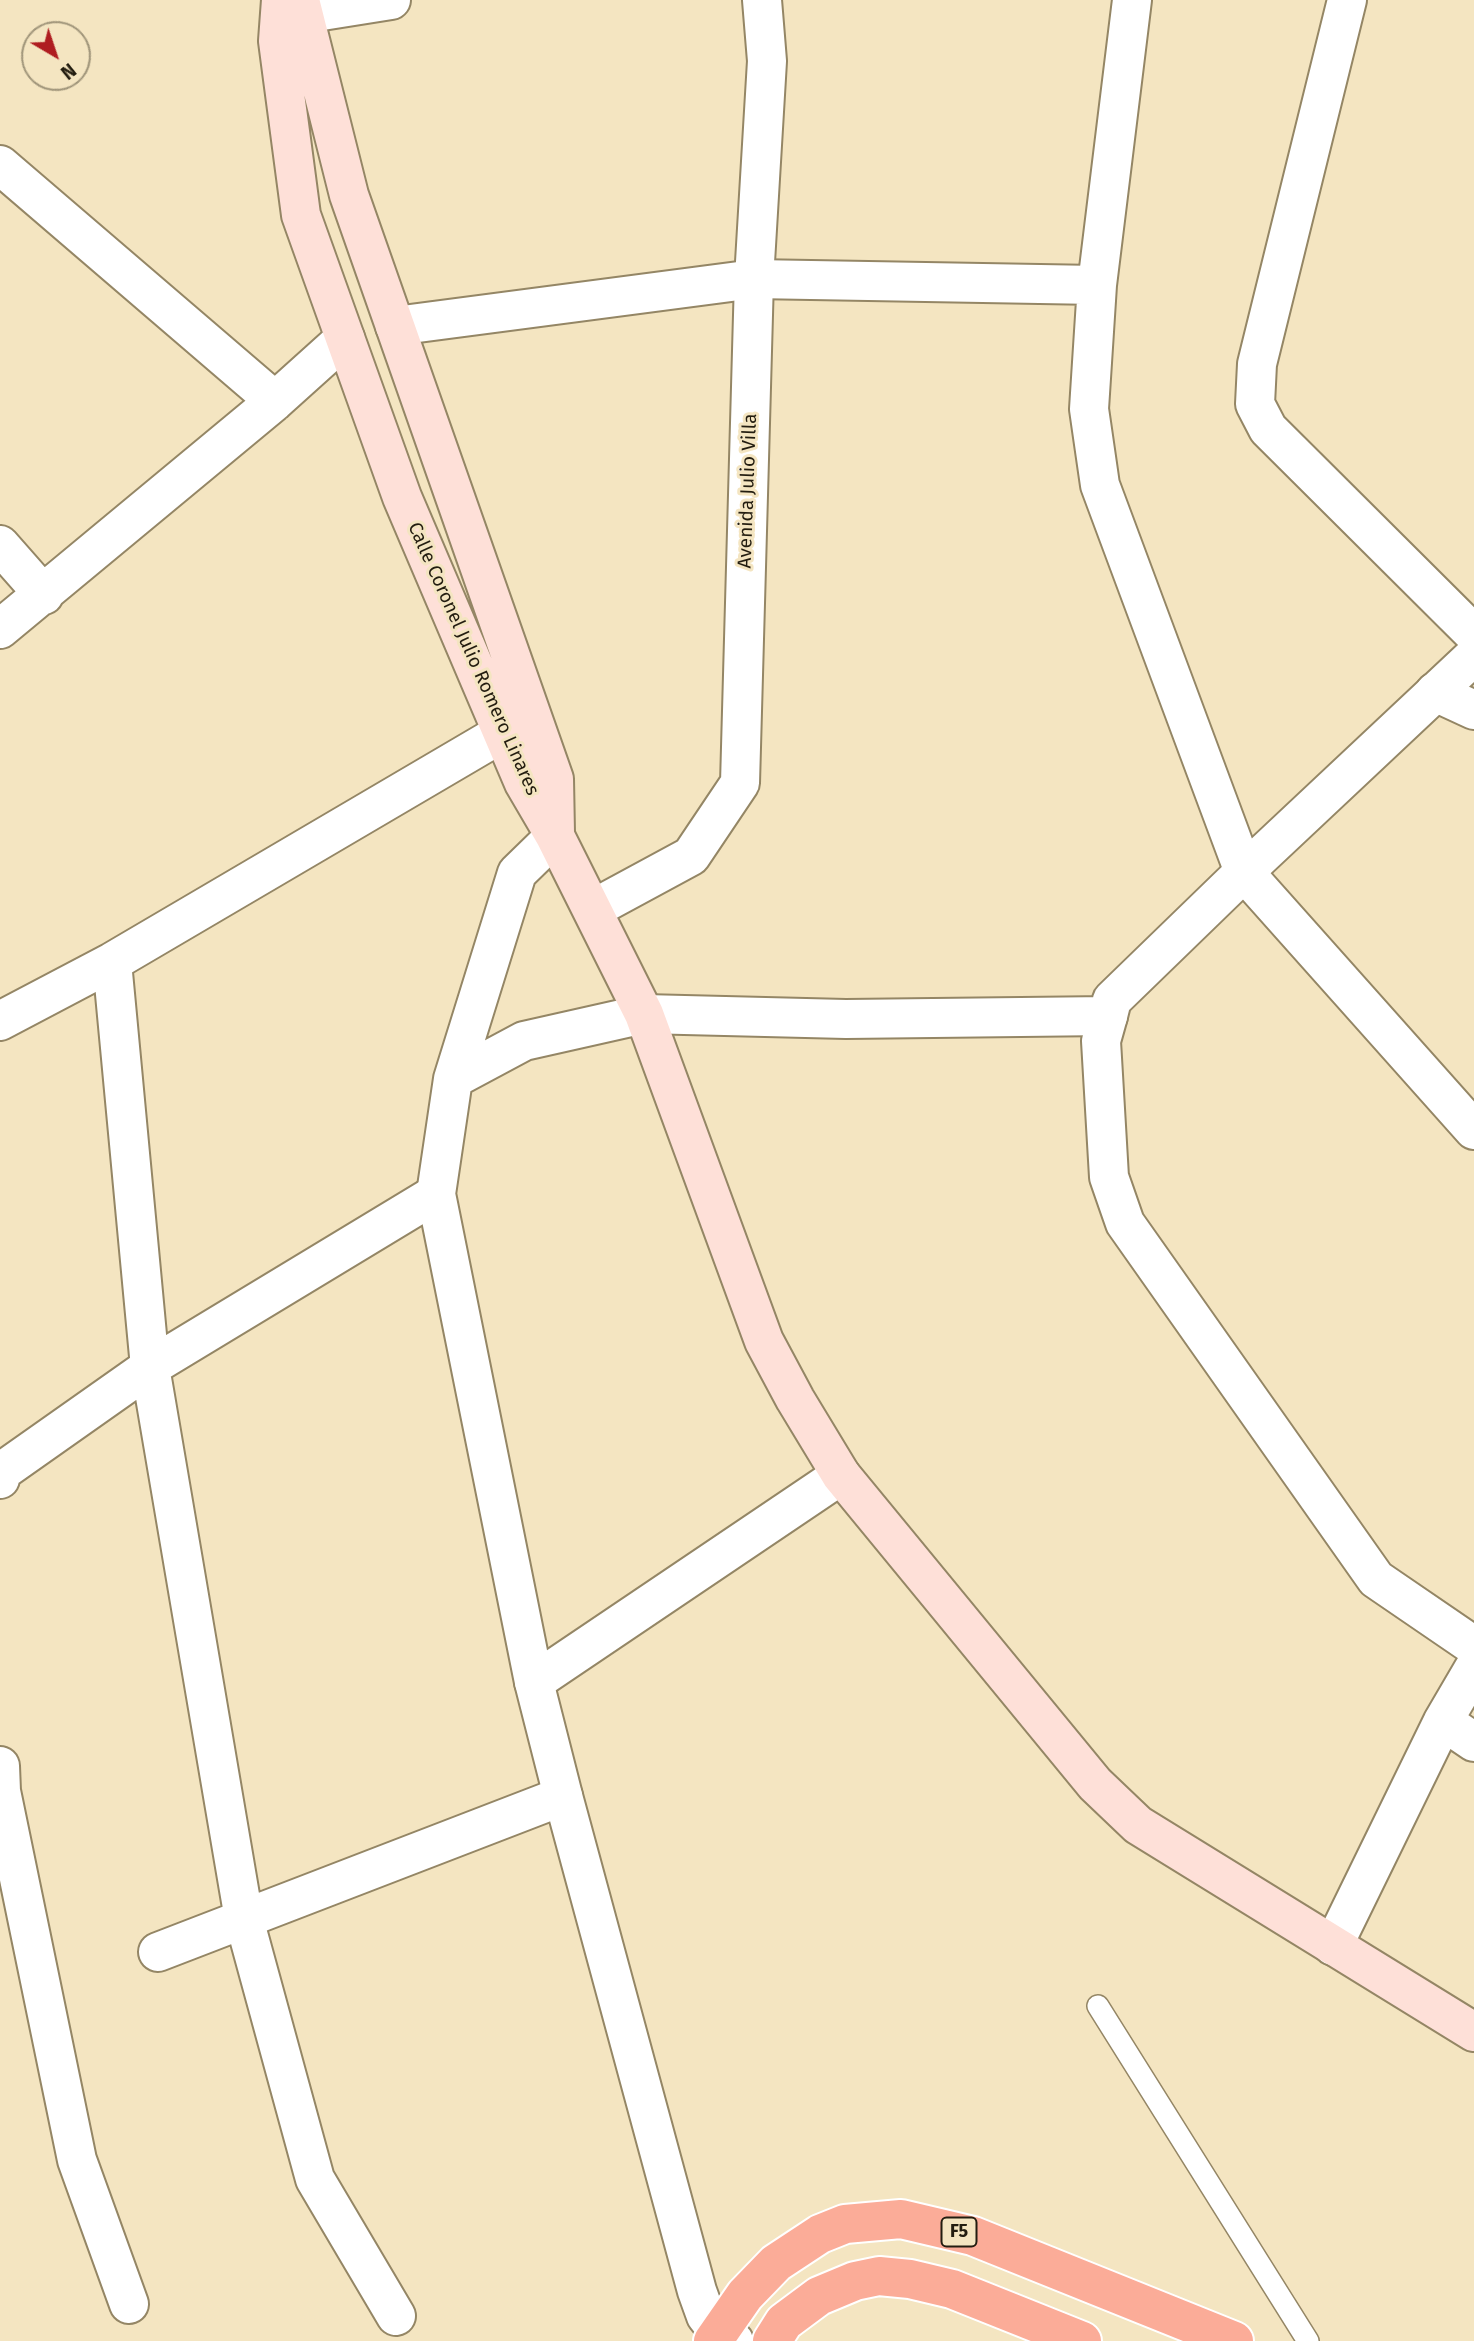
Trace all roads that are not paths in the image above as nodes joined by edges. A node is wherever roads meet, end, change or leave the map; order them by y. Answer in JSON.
{"nodes":[{"id":1,"x":391,"y":0,"type":"edge"},
{"id":2,"x":762,"y":0,"type":"edge"},
{"id":3,"x":1132,"y":0,"type":"edge"},
{"id":4,"x":1346,"y":0,"type":"edge"},
{"id":5,"x":295,"y":5,"type":"edge"},
{"id":6,"x":0,"y":166,"type":"edge"},
{"id":7,"x":754,"y":279,"type":"junction"},
{"id":8,"x":1097,"y":285,"type":"junction"},
{"id":9,"x":395,"y":326,"type":"junction"},
{"id":10,"x":345,"y":338,"type":"junction"},
{"id":11,"x":275,"y":401,"type":"junction"},
{"id":12,"x":0,"y":545,"type":"edge"},
{"id":13,"x":44,"y":595,"type":"junction"},
{"id":14,"x":0,"y":629,"type":"edge"},
{"id":15,"x":1474,"y":634,"type":"edge"},
{"id":16,"x":1474,"y":656,"type":"edge"},
{"id":17,"x":1435,"y":692,"type":"junction"},
{"id":18,"x":1474,"y":710,"type":"edge"},
{"id":19,"x":502,"y":733,"type":"junction"},
{"id":20,"x":555,"y":835,"type":"junction"},
{"id":21,"x":1244,"y":872,"type":"junction"},
{"id":22,"x":593,"y":909,"type":"junction"},
{"id":23,"x":112,"y":962,"type":"junction"},
{"id":24,"x":644,"y":1014,"type":"junction"},
{"id":25,"x":1108,"y":1016,"type":"junction"},
{"id":26,"x":0,"y":1021,"type":"edge"},
{"id":27,"x":453,"y":1079,"type":"junction"},
{"id":28,"x":1474,"y":1130,"type":"edge"},
{"id":29,"x":436,"y":1194,"type":"junction"},
{"id":30,"x":150,"y":1367,"type":"junction"},
{"id":31,"x":841,"y":1475,"type":"junction"},
{"id":32,"x":0,"y":1479,"type":"edge"},
{"id":33,"x":1474,"y":1646,"type":"edge"},
{"id":34,"x":1474,"y":1668,"type":"edge"},
{"id":35,"x":534,"y":1682,"type":"junction"},
{"id":36,"x":1459,"y":1732,"type":"edge"},
{"id":37,"x":0,"y":1766,"type":"edge"},
{"id":38,"x":563,"y":1796,"type":"junction"},
{"id":39,"x":244,"y":1919,"type":"junction"},
{"id":40,"x":1333,"y":1946,"type":"junction"},
{"id":41,"x":158,"y":1952,"type":"dead end"},
{"id":42,"x":1098,"y":2006,"type":"dead end"},
{"id":43,"x":1474,"y":2032,"type":"edge"},
{"id":44,"x":129,"y":2304,"type":"dead end"},
{"id":45,"x":397,"y":2316,"type":"dead end"},
{"id":46,"x":722,"y":2338,"type":"edge"},
{"id":47,"x":772,"y":2341,"type":"edge"},
{"id":48,"x":1082,"y":2341,"type":"edge"},
{"id":49,"x":1234,"y":2341,"type":"edge"},
{"id":50,"x":1308,"y":2341,"type":"edge"}],
"edges":[{"from":1,"to":5,"type":"street"},
{"from":2,"to":7,"type":"street","name":"Avenida Julio Villa"},
{"from":3,"to":8,"type":"street"},
{"from":4,"to":15,"type":"street"},
{"from":5,"to":9,"type":"main road","name":"Calle Coronel Julio Romero Linares"},
{"from":5,"to":10,"type":"main road","name":"Calle Coronel Julio Romero Linares"},
{"from":6,"to":11,"type":"street"},
{"from":7,"to":8,"type":"street"},
{"from":7,"to":9,"type":"street"},
{"from":7,"to":22,"type":"street","name":"Avenida Julio Villa"},
{"from":8,"to":21,"type":"street"},
{"from":9,"to":20,"type":"main road","name":"Calle Coronel Julio Romero Linares"},
{"from":10,"to":11,"type":"street"},
{"from":10,"to":19,"type":"main road","name":"Calle Coronel Julio Romero Linares"},
{"from":11,"to":13,"type":"street"},
{"from":12,"to":13,"type":"street"},
{"from":13,"to":14,"type":"street"},
{"from":16,"to":17,"type":"street"},
{"from":17,"to":18,"type":"street"},
{"from":17,"to":21,"type":"street"},
{"from":19,"to":20,"type":"main road","name":"Calle Coronel Julio Romero Linares"},
{"from":19,"to":23,"type":"street"},
{"from":20,"to":22,"type":"main road"},
{"from":20,"to":27,"type":"street"},
{"from":21,"to":25,"type":"street"},
{"from":21,"to":28,"type":"street"},
{"from":22,"to":24,"type":"main road"},
{"from":23,"to":26,"type":"street"},
{"from":23,"to":30,"type":"street"},
{"from":24,"to":25,"type":"street"},
{"from":24,"to":27,"type":"street"},
{"from":24,"to":31,"type":"main road"},
{"from":25,"to":33,"type":"street"},
{"from":27,"to":29,"type":"street"},
{"from":29,"to":30,"type":"street"},
{"from":29,"to":35,"type":"street"},
{"from":30,"to":32,"type":"street"},
{"from":30,"to":39,"type":"street"},
{"from":31,"to":35,"type":"street"},
{"from":31,"to":40,"type":"main road"},
{"from":34,"to":36,"type":"street"},
{"from":35,"to":38,"type":"street"},
{"from":36,"to":40,"type":"street"},
{"from":37,"to":44,"type":"street"},
{"from":38,"to":39,"type":"street"},
{"from":38,"to":46,"type":"street"},
{"from":39,"to":41,"type":"street"},
{"from":39,"to":45,"type":"street"},
{"from":40,"to":43,"type":"main road"},
{"from":42,"to":50,"type":"lane"},
{"from":46,"to":49,"type":"highway","number":"F5"},
{"from":47,"to":48,"type":"highway"}]}
